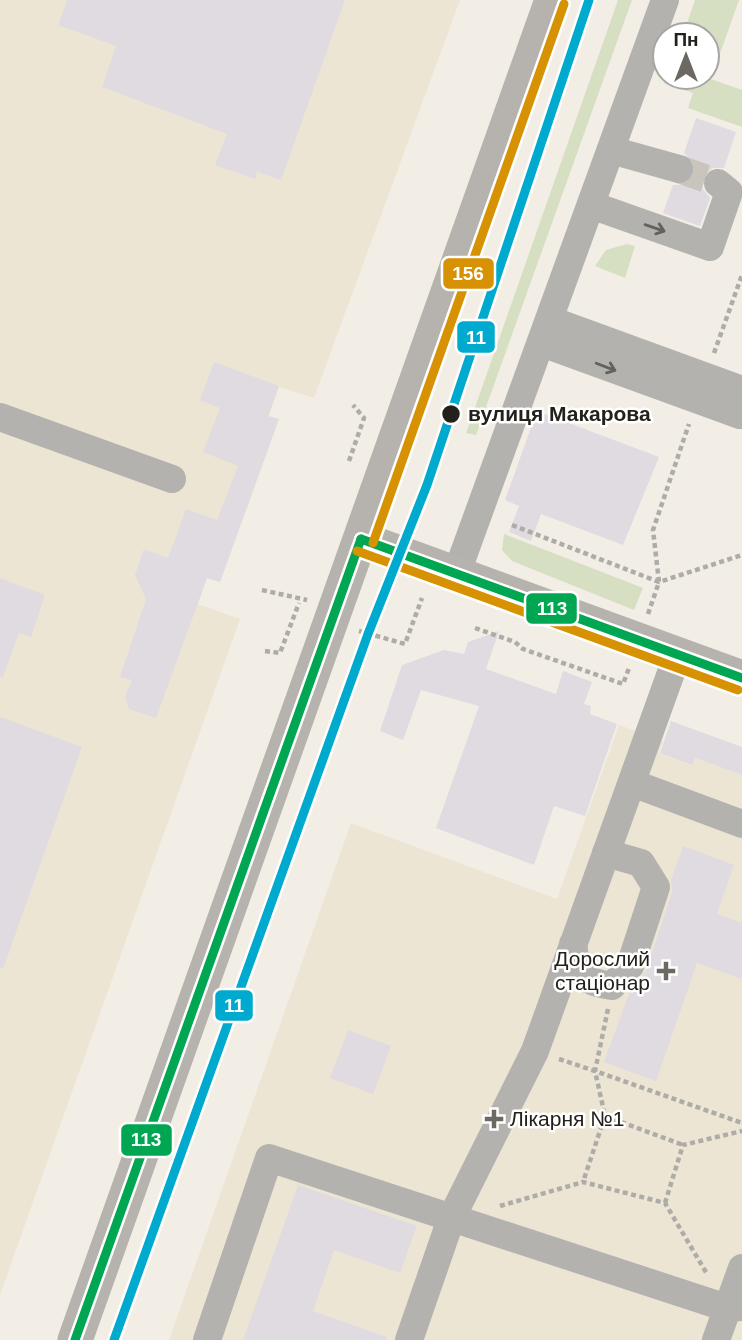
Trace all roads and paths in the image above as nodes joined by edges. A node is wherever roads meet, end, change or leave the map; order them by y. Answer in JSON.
{"nodes":[{"id":1,"x":552,"y":0,"type":"edge"},
{"id":2,"x":665,"y":0,"type":"edge"},
{"id":3,"x":611,"y":150,"type":"junction"},
{"id":4,"x":679,"y":169,"type":"tunnel mouth"},
{"id":5,"x":718,"y":183,"type":"dead end"},
{"id":6,"x":591,"y":205,"type":"junction"},
{"id":7,"x":742,"y":275,"type":"edge"},
{"id":8,"x":546,"y":332,"type":"junction"},
{"id":9,"x":701,"y":389,"type":"junction"},
{"id":10,"x":741,"y":403,"type":"edge"},
{"id":11,"x":353,"y":405,"type":"dead end"},
{"id":12,"x":0,"y":417,"type":"edge"},
{"id":13,"x":349,"y":461,"type":"dead end"},
{"id":14,"x":172,"y":479,"type":"dead end"},
{"id":15,"x":512,"y":525,"type":"dead end"},
{"id":16,"x":361,"y":539,"type":"junction"},
{"id":17,"x":742,"y":555,"type":"edge"},
{"id":18,"x":456,"y":575,"type":"junction"},
{"id":19,"x":659,"y":582,"type":"junction"},
{"id":20,"x":262,"y":590,"type":"dead end"},
{"id":21,"x":422,"y":598,"type":"dead end"},
{"id":22,"x":311,"y":601,"type":"dead end"},
{"id":23,"x":299,"y":603,"type":"dead end"},
{"id":24,"x":352,"y":628,"type":"dead end"},
{"id":25,"x":475,"y":628,"type":"dead end"},
{"id":26,"x":639,"y":641,"type":"junction"},
{"id":27,"x":265,"y":651,"type":"dead end"},
{"id":28,"x":677,"y":656,"type":"junction"},
{"id":29,"x":742,"y":678,"type":"edge"},
{"id":30,"x":632,"y":783,"type":"junction"},
{"id":31,"x":742,"y":824,"type":"edge"},
{"id":32,"x":606,"y":853,"type":"junction"},
{"id":33,"x":573,"y":944,"type":"junction"},
{"id":34,"x":612,"y":986,"type":"junction"},
{"id":35,"x":535,"y":1051,"type":"junction"},
{"id":36,"x":595,"y":1072,"type":"junction"},
{"id":37,"x":605,"y":1116,"type":"junction"},
{"id":38,"x":742,"y":1123,"type":"edge"},
{"id":39,"x":742,"y":1131,"type":"edge"},
{"id":40,"x":683,"y":1145,"type":"junction"},
{"id":41,"x":583,"y":1182,"type":"junction"},
{"id":42,"x":665,"y":1203,"type":"junction"},
{"id":43,"x":451,"y":1219,"type":"junction"},
{"id":44,"x":742,"y":1268,"type":"edge"},
{"id":45,"x":734,"y":1308,"type":"edge"},
{"id":46,"x":75,"y":1340,"type":"edge"},
{"id":47,"x":207,"y":1340,"type":"edge"},
{"id":48,"x":409,"y":1340,"type":"edge"},
{"id":49,"x":716,"y":1340,"type":"edge"}],
"edges":[{"from":1,"to":16,"type":"main road"},
{"from":2,"to":3,"type":"lane"},
{"from":3,"to":4,"type":"lane"},
{"from":3,"to":6,"type":"lane"},
{"from":6,"to":5,"type":"lane","one_way":true},
{"from":6,"to":8,"type":"lane"},
{"from":7,"to":9,"type":"path"},
{"from":8,"to":9,"type":"lane"},
{"from":8,"to":18,"type":"lane"},
{"from":9,"to":10,"type":"lane"},
{"from":9,"to":19,"type":"path"},
{"from":11,"to":13,"type":"path"},
{"from":12,"to":14,"type":"lane"},
{"from":15,"to":19,"type":"path"},
{"from":16,"to":18,"type":"main road"},
{"from":16,"to":46,"type":"main road"},
{"from":17,"to":19,"type":"path"},
{"from":18,"to":26,"type":"main road"},
{"from":19,"to":26,"type":"path"},
{"from":20,"to":22,"type":"path"},
{"from":21,"to":24,"type":"path"},
{"from":23,"to":27,"type":"path"},
{"from":25,"to":26,"type":"path"},
{"from":26,"to":28,"type":"main road"},
{"from":28,"to":29,"type":"main road"},
{"from":28,"to":30,"type":"lane"},
{"from":30,"to":31,"type":"lane"},
{"from":30,"to":32,"type":"lane"},
{"from":32,"to":33,"type":"lane"},
{"from":32,"to":34,"type":"lane"},
{"from":33,"to":34,"type":"lane"},
{"from":33,"to":35,"type":"lane"},
{"from":34,"to":36,"type":"path"},
{"from":35,"to":36,"type":"path"},
{"from":35,"to":43,"type":"lane"},
{"from":36,"to":37,"type":"path"},
{"from":36,"to":38,"type":"path"},
{"from":37,"to":40,"type":"path"},
{"from":37,"to":41,"type":"path"},
{"from":39,"to":40,"type":"path"},
{"from":40,"to":42,"type":"path"},
{"from":41,"to":42,"type":"path"},
{"from":41,"to":43,"type":"path"},
{"from":42,"to":45,"type":"path"},
{"from":43,"to":45,"type":"lane"},
{"from":43,"to":47,"type":"lane"},
{"from":43,"to":48,"type":"lane"},
{"from":44,"to":45,"type":"lane"},
{"from":45,"to":49,"type":"lane"}]}
